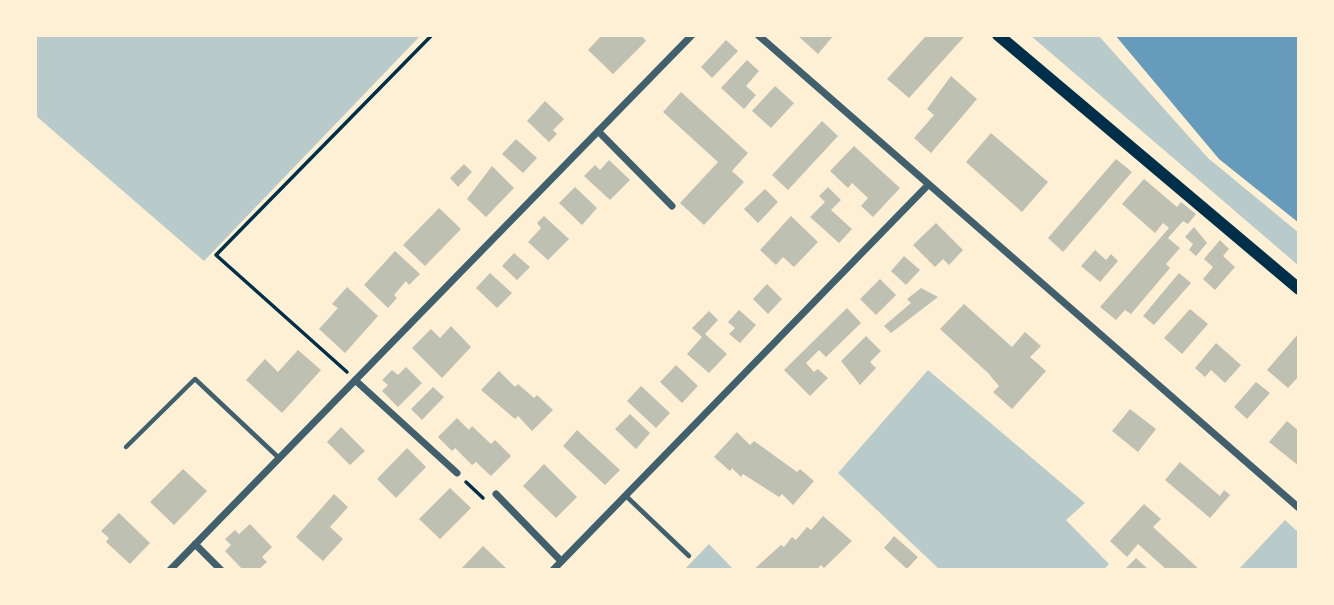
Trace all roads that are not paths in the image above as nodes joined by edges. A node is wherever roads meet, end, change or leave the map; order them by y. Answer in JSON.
{"nodes":[{"id":1,"x":692,"y":35,"type":"edge"},
{"id":2,"x":758,"y":35,"type":"edge"},
{"id":3,"x":998,"y":35,"type":"edge"},
{"id":4,"x":598,"y":131,"type":"junction"},
{"id":5,"x":928,"y":185,"type":"junction"},
{"id":6,"x":672,"y":206,"type":"dead end"},
{"id":7,"x":1299,"y":289,"type":"edge"},
{"id":8,"x":355,"y":380,"type":"junction"},
{"id":9,"x":126,"y":447,"type":"dead end"},
{"id":10,"x":279,"y":458,"type":"junction"},
{"id":11,"x":457,"y":473,"type":"road end"},
{"id":12,"x":496,"y":494,"type":"road end"},
{"id":13,"x":626,"y":495,"type":"junction"},
{"id":14,"x":1299,"y":508,"type":"edge"},
{"id":15,"x":195,"y":544,"type":"junction"},
{"id":16,"x":689,"y":556,"type":"dead end"},
{"id":17,"x":561,"y":561,"type":"junction"},
{"id":18,"x":170,"y":570,"type":"edge"},
{"id":19,"x":221,"y":570,"type":"edge"},
{"id":20,"x":552,"y":570,"type":"edge"}],
"edges":[{"from":1,"to":4,"type":"street"},
{"from":2,"to":5,"type":"street"},
{"from":3,"to":7,"type":"main road"},
{"from":4,"to":6,"type":"street"},
{"from":4,"to":8,"type":"street"},
{"from":5,"to":13,"type":"street"},
{"from":5,"to":14,"type":"street"},
{"from":8,"to":10,"type":"street"},
{"from":8,"to":11,"type":"street"},
{"from":9,"to":10,"type":"lane"},
{"from":10,"to":15,"type":"street"},
{"from":12,"to":17,"type":"street"},
{"from":13,"to":16,"type":"lane"},
{"from":13,"to":17,"type":"street"},
{"from":15,"to":18,"type":"street"},
{"from":15,"to":19,"type":"street"},
{"from":17,"to":20,"type":"street"}]}
